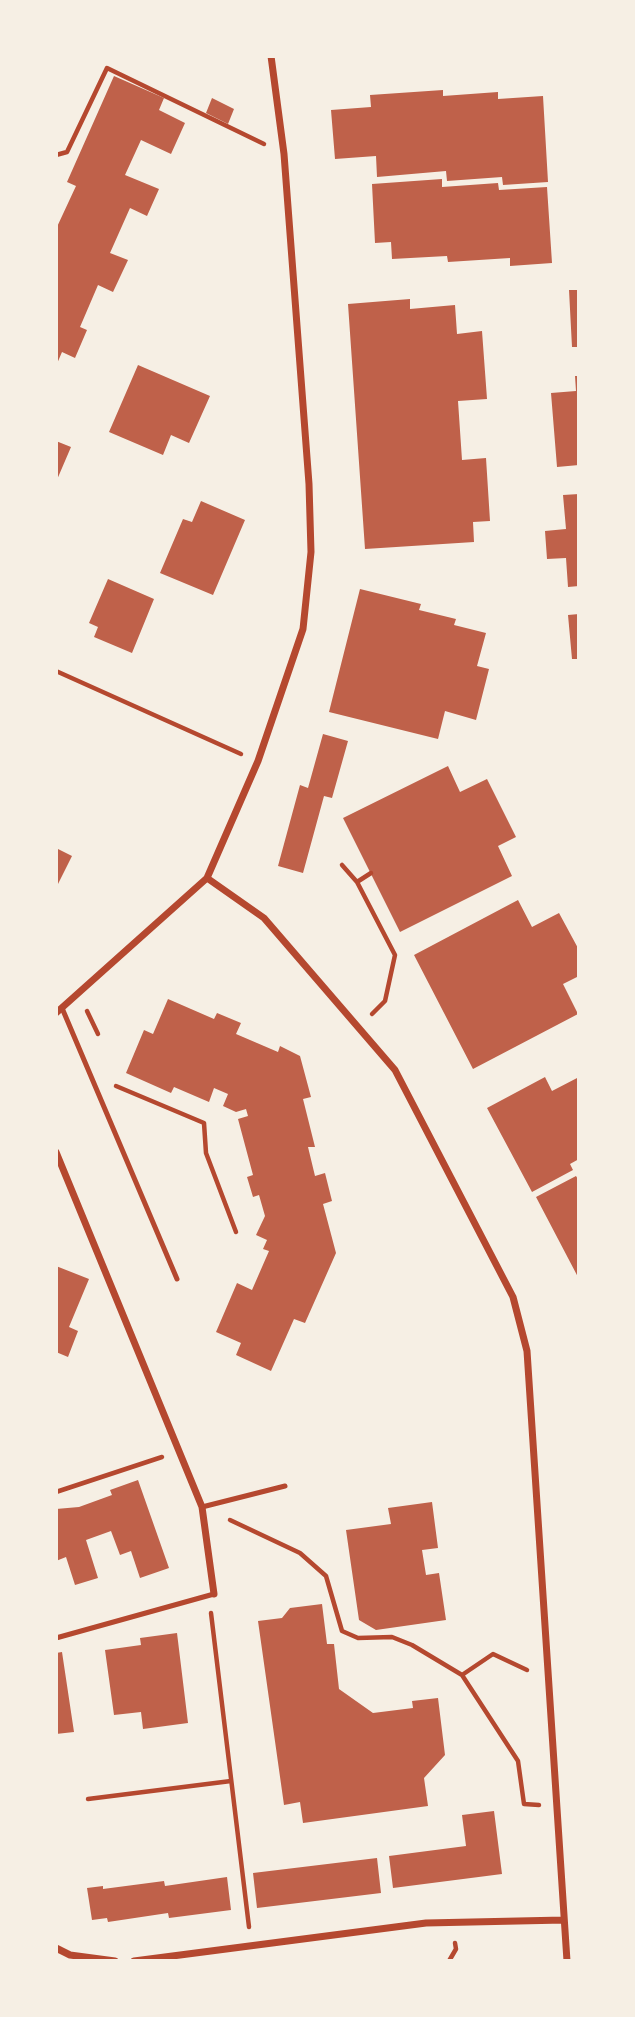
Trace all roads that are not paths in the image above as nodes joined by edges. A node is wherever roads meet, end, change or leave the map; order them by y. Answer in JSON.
{"nodes":[{"id":1,"x":271,"y":56,"type":"edge"},
{"id":2,"x":207,"y":878,"type":"junction"},
{"id":3,"x":59,"y":1010,"type":"edge"},
{"id":4,"x":56,"y":1152,"type":"edge"},
{"id":5,"x":177,"y":1279,"type":"dead end"},
{"id":6,"x":285,"y":1486,"type":"dead end"},
{"id":7,"x":202,"y":1507,"type":"junction"},
{"id":8,"x":214,"y":1594,"type":"joint"},
{"id":9,"x":56,"y":1638,"type":"edge"},
{"id":10,"x":564,"y":1920,"type":"junction"},
{"id":11,"x":56,"y":1948,"type":"edge"},
{"id":12,"x":68,"y":1958,"type":"edge"},
{"id":13,"x":115,"y":1961,"type":"edge"},
{"id":14,"x":134,"y":1961,"type":"edge"},
{"id":15,"x":566,"y":1961,"type":"edge"}],
"edges":[{"from":1,"to":2,"type":"street"},
{"from":2,"to":3,"type":"street"},
{"from":2,"to":10,"type":"street"},
{"from":3,"to":5,"type":"lane"},
{"from":4,"to":7,"type":"street"},
{"from":6,"to":7,"type":"lane"},
{"from":7,"to":8,"type":"street"},
{"from":8,"to":9,"type":"lane"},
{"from":10,"to":14,"type":"street"},
{"from":10,"to":15,"type":"street"},
{"from":11,"to":12,"type":"street"},
{"from":12,"to":13,"type":"street"}]}
